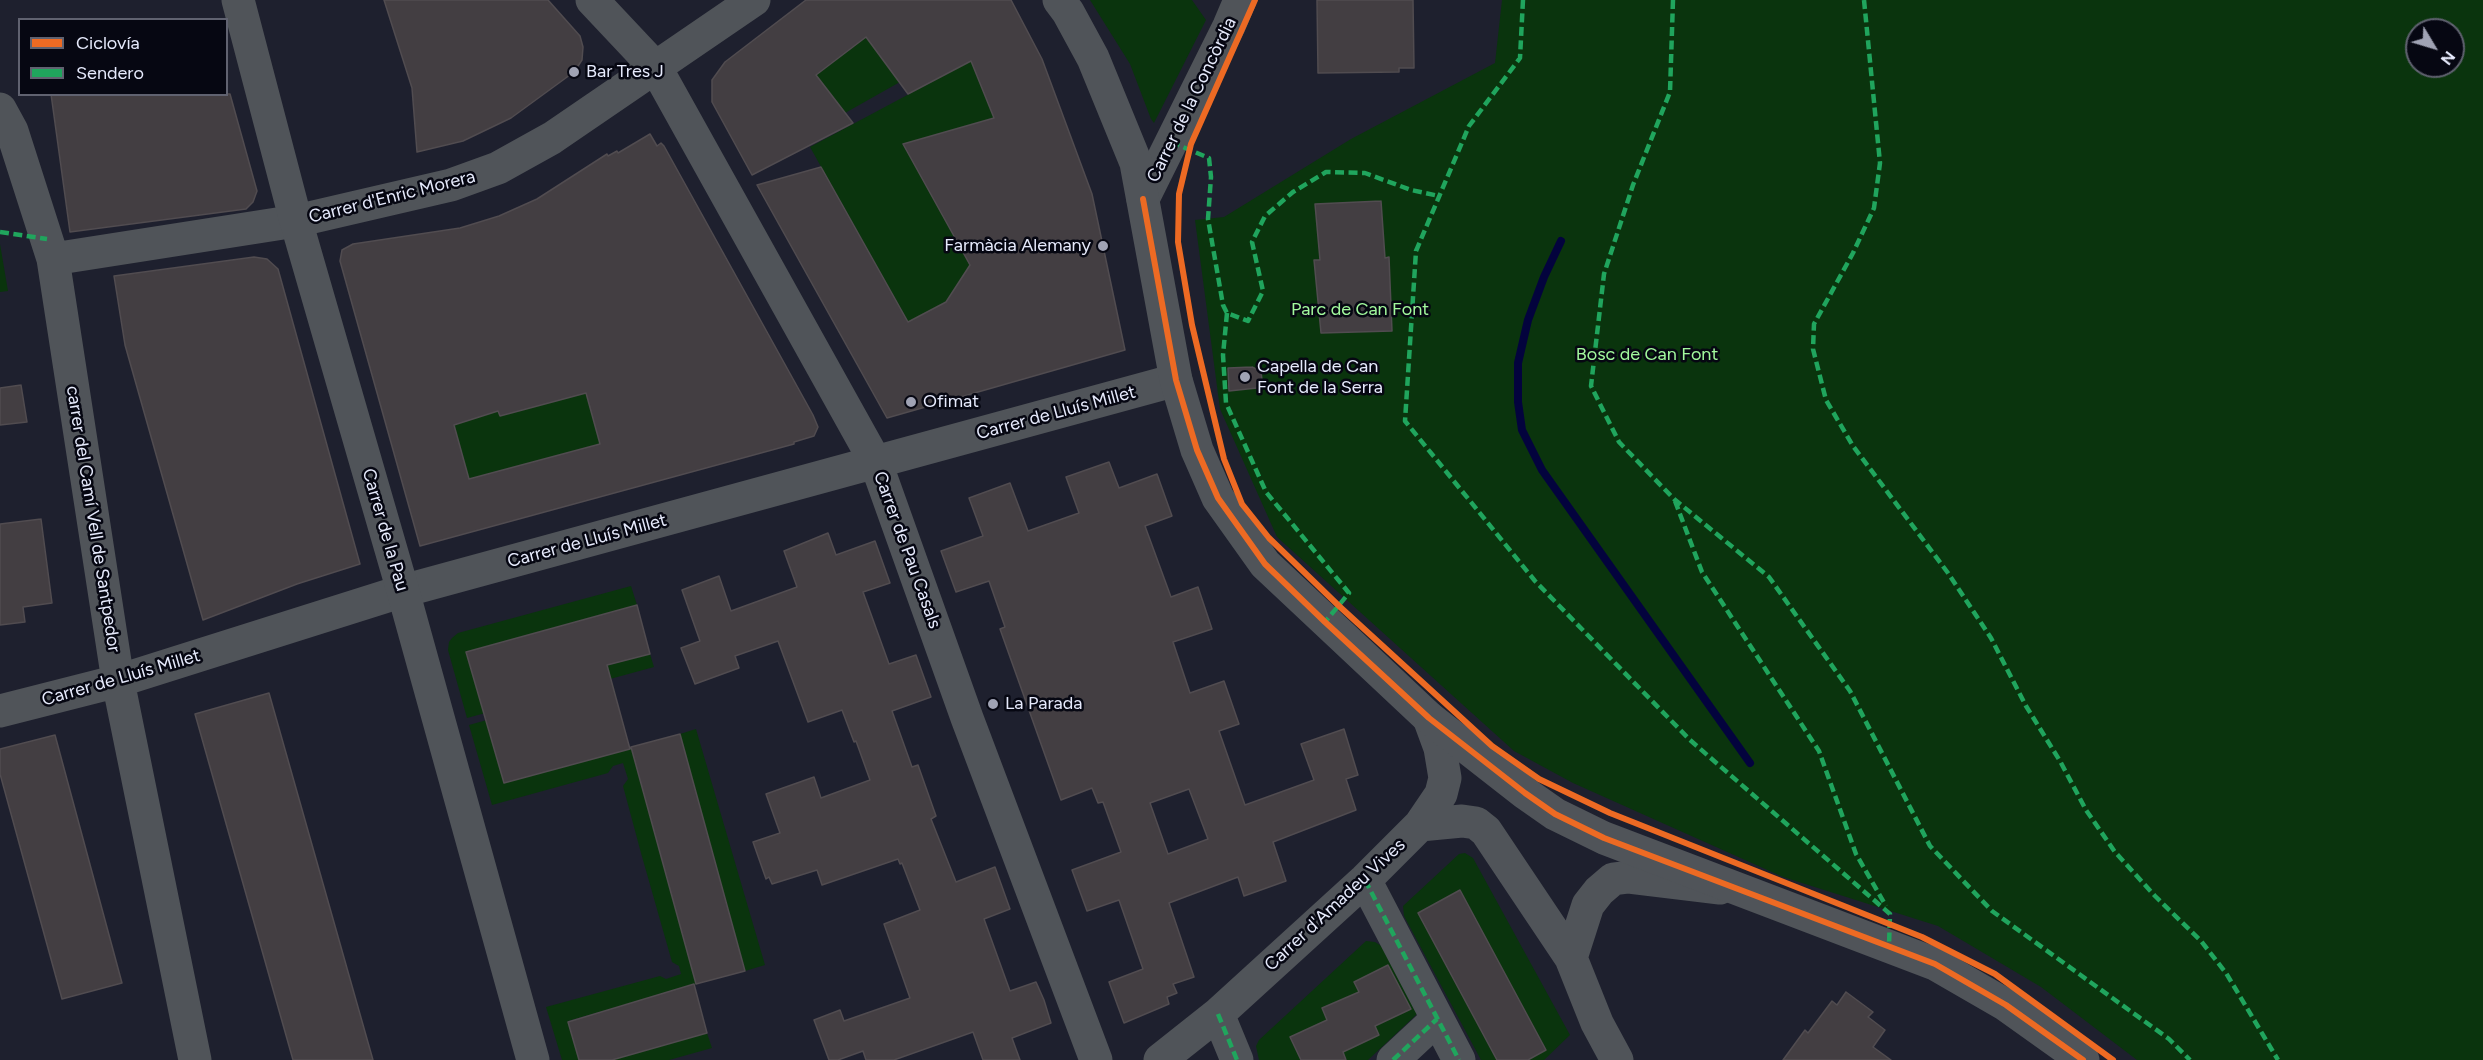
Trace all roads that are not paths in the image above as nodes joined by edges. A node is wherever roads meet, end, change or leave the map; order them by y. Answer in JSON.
{"nodes":[{"id":1,"x":238,"y":0,"type":"edge"},
{"id":2,"x":592,"y":0,"type":"edge"},
{"id":3,"x":754,"y":0,"type":"edge"},
{"id":4,"x":1059,"y":0,"type":"edge"},
{"id":5,"x":1240,"y":0,"type":"edge"},
{"id":6,"x":656,"y":68,"type":"junction"},
{"id":7,"x":0,"y":109,"type":"edge"},
{"id":8,"x":1143,"y":199,"type":"junction"},
{"id":9,"x":296,"y":221,"type":"junction"},
{"id":10,"x":53,"y":259,"type":"junction"},
{"id":11,"x":1176,"y":380,"type":"junction"},
{"id":12,"x":876,"y":463,"type":"junction"},
{"id":13,"x":403,"y":591,"type":"junction"},
{"id":14,"x":118,"y":681,"type":"junction"},
{"id":15,"x":0,"y":711,"type":"edge"},
{"id":16,"x":1429,"y":718,"type":"junction"},
{"id":17,"x":1420,"y":825,"type":"junction"},
{"id":18,"x":1365,"y":880,"type":"junction"},
{"id":19,"x":1745,"y":892,"type":"junction"},
{"id":20,"x":1571,"y":958,"type":"junction"},
{"id":21,"x":1218,"y":1014,"type":"junction"},
{"id":22,"x":1437,"y":1019,"type":"junction"},
{"id":23,"x":195,"y":1060,"type":"edge"},
{"id":24,"x":533,"y":1060,"type":"edge"},
{"id":25,"x":1096,"y":1060,"type":"edge"},
{"id":26,"x":1160,"y":1060,"type":"edge"},
{"id":27,"x":1237,"y":1060,"type":"edge"},
{"id":28,"x":1394,"y":1060,"type":"edge"},
{"id":29,"x":1459,"y":1060,"type":"edge"},
{"id":30,"x":1617,"y":1060,"type":"edge"},
{"id":31,"x":2083,"y":1060,"type":"edge"}],
"edges":[{"from":1,"to":9,"type":"street","name":"Carrer de la Pau"},
{"from":2,"to":6,"type":"street","name":"Carrer de Pau Casals"},
{"from":3,"to":6,"type":"street","name":"Carrer d'Enric Morera"},
{"from":4,"to":8,"type":"street"},
{"from":5,"to":8,"type":"street","name":"Carrer de la Concòrdia"},
{"from":6,"to":9,"type":"street","name":"Carrer d'Enric Morera"},
{"from":6,"to":12,"type":"street","name":"Carrer de Pau Casals"},
{"from":7,"to":10,"type":"street"},
{"from":8,"to":11,"type":"street"},
{"from":9,"to":10,"type":"street","name":"Carrer d'Enric Morera"},
{"from":9,"to":13,"type":"street","name":"Carrer de la Pau"},
{"from":10,"to":14,"type":"street","name":"carrer del Camí Vell de Santpedor"},
{"from":11,"to":12,"type":"street","name":"Carrer de Lluís Millet"},
{"from":11,"to":16,"type":"street"},
{"from":12,"to":13,"type":"street","name":"Carrer de Lluís Millet"},
{"from":12,"to":25,"type":"street","name":"Carrer de Pau Casals"},
{"from":13,"to":14,"type":"street","name":"Carrer de Lluís Millet"},
{"from":13,"to":24,"type":"street","name":"Carrer de la Pau"},
{"from":14,"to":15,"type":"street","name":"Carrer de Lluís Millet"},
{"from":14,"to":23,"type":"street","name":"carrer del Camí Vell de Santpedor"},
{"from":16,"to":17,"type":"street","name":"Carrer d'Amadeu Vives"},
{"from":16,"to":19,"type":"street"},
{"from":17,"to":18,"type":"street","name":"Carrer d'Amadeu Vives"},
{"from":17,"to":20,"type":"street"},
{"from":18,"to":21,"type":"street","name":"Carrer d'Amadeu Vives"},
{"from":18,"to":22,"type":"street"},
{"from":19,"to":20,"type":"street"},
{"from":19,"to":31,"type":"street"},
{"from":20,"to":30,"type":"street"},
{"from":21,"to":26,"type":"street","name":"Carrer d'Amadeu Vives"},
{"from":21,"to":27,"type":"street"},
{"from":22,"to":28,"type":"street"},
{"from":22,"to":29,"type":"street"}]}
